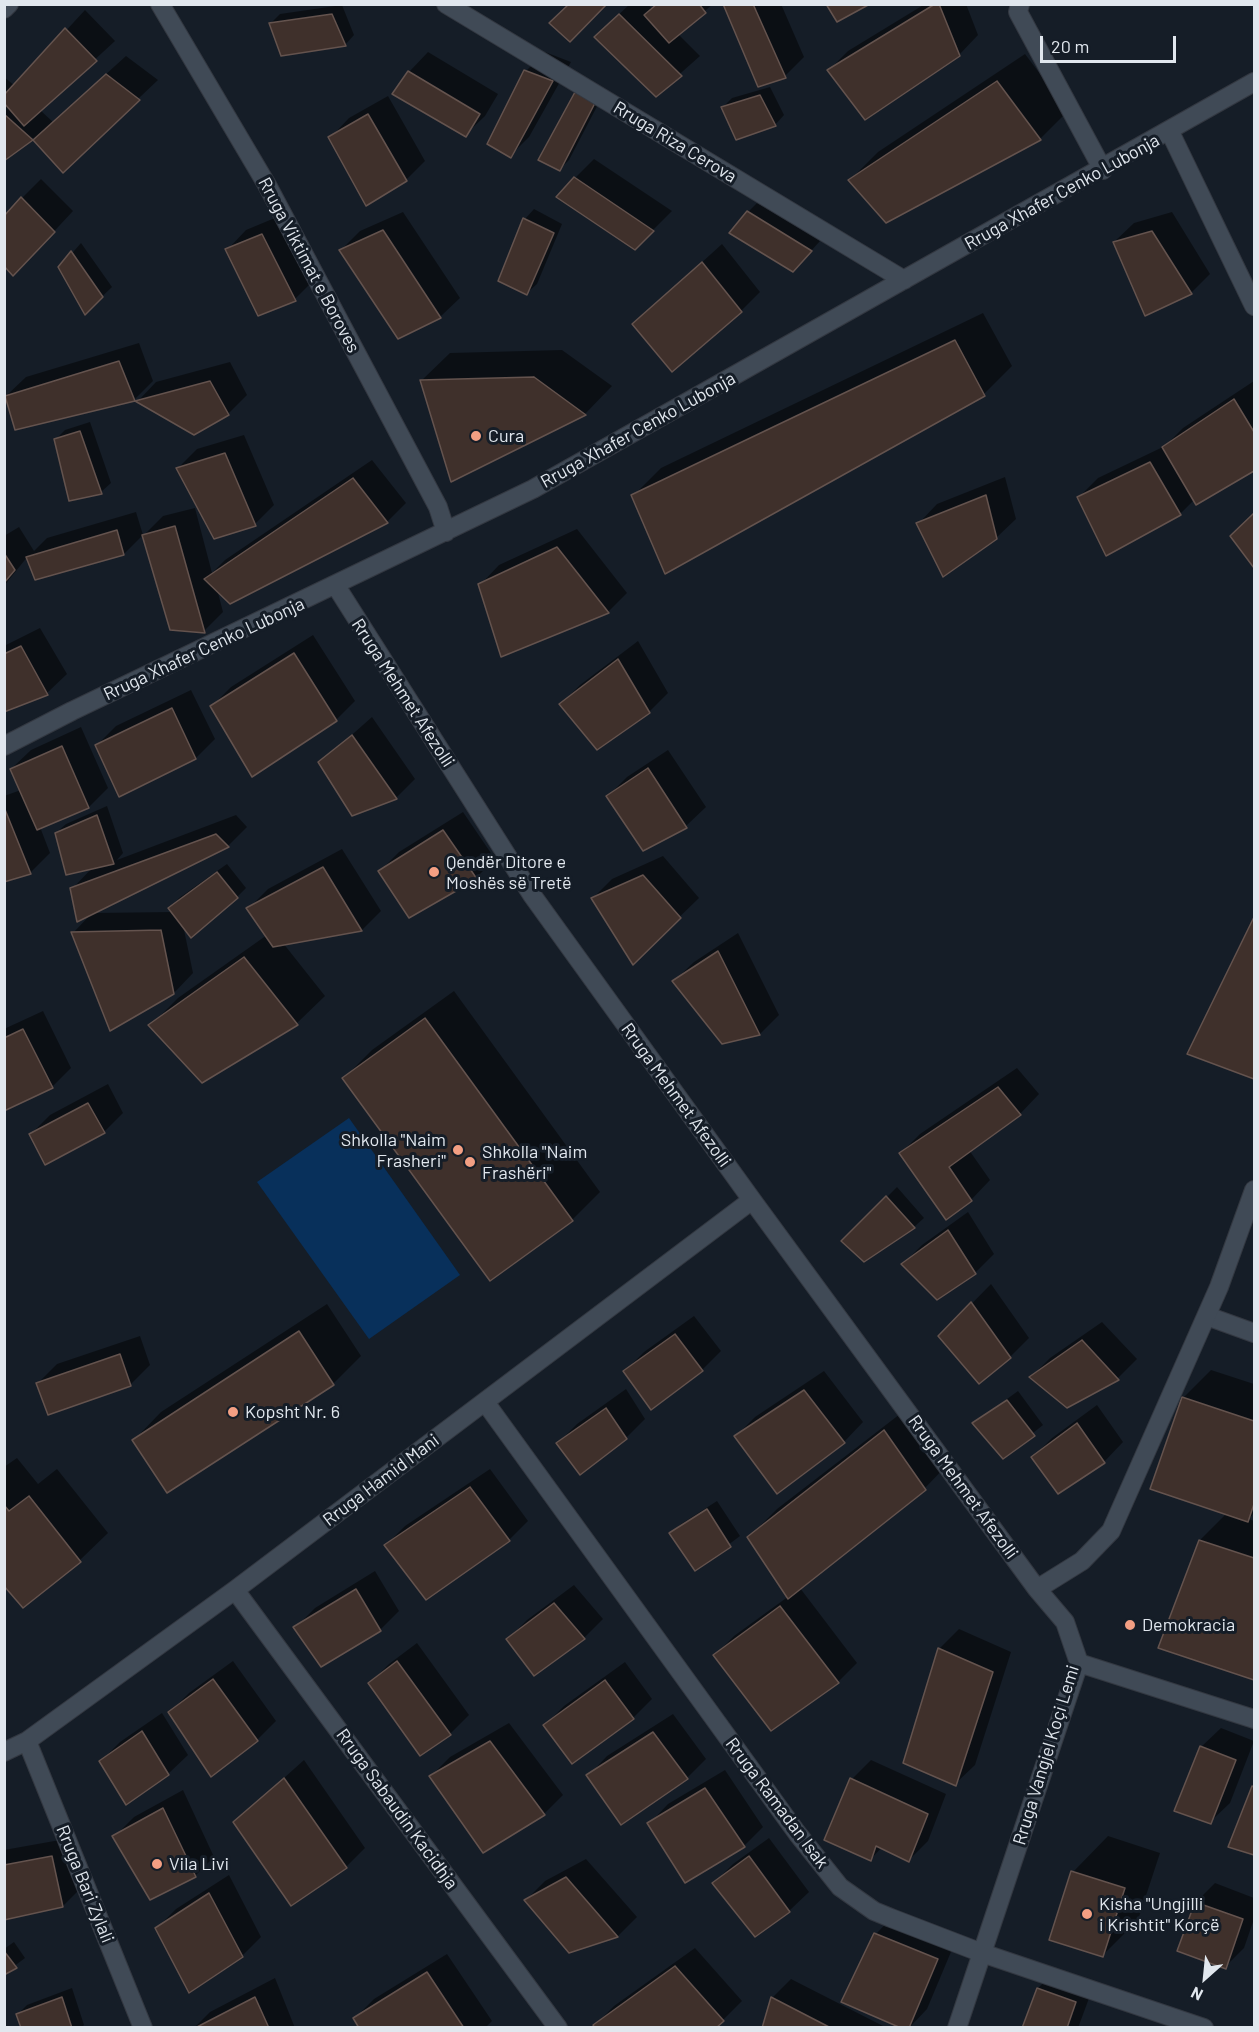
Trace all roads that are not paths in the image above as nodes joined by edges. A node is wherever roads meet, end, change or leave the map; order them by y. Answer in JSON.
{"nodes":[{"id":1,"x":9,"y":4,"type":"edge"},
{"id":2,"x":160,"y":4,"type":"edge"},
{"id":3,"x":446,"y":4,"type":"edge"},
{"id":4,"x":1020,"y":4,"type":"edge"},
{"id":5,"x":4,"y":9,"type":"edge"},
{"id":6,"x":1254,"y":82,"type":"edge"},
{"id":7,"x":1170,"y":132,"type":"junction"},
{"id":8,"x":1103,"y":170,"type":"junction"},
{"id":9,"x":904,"y":280,"type":"junction"},
{"id":10,"x":1254,"y":306,"type":"edge"},
{"id":11,"x":446,"y":532,"type":"junction"},
{"id":12,"x":336,"y":586,"type":"junction"},
{"id":13,"x":4,"y":746,"type":"edge"},
{"id":14,"x":1254,"y":1190,"type":"edge"},
{"id":15,"x":752,"y":1200,"type":"junction"},
{"id":16,"x":1206,"y":1316,"type":"junction"},
{"id":17,"x":1254,"y":1333,"type":"edge"},
{"id":18,"x":485,"y":1402,"type":"junction"},
{"id":19,"x":1037,"y":1589,"type":"junction"},
{"id":20,"x":235,"y":1590,"type":"junction"},
{"id":21,"x":1079,"y":1664,"type":"junction"},
{"id":22,"x":1254,"y":1719,"type":"edge"},
{"id":23,"x":27,"y":1741,"type":"junction"},
{"id":24,"x":4,"y":1752,"type":"edge"},
{"id":25,"x":982,"y":1953,"type":"junction"},
{"id":26,"x":143,"y":2028,"type":"edge"},
{"id":27,"x":558,"y":2028,"type":"edge"},
{"id":28,"x":957,"y":2028,"type":"edge"},
{"id":29,"x":1204,"y":2028,"type":"edge"}],
"edges":[{"from":1,"to":5,"type":"street"},
{"from":2,"to":11,"type":"street","name":"Rruga Viktimat e Boroves"},
{"from":3,"to":9,"type":"street","name":"Rruga Riza Cerova"},
{"from":4,"to":8,"type":"street"},
{"from":6,"to":7,"type":"street","name":"Rruga Xhafer Cenko Lubonja"},
{"from":7,"to":8,"type":"street","name":"Rruga Xhafer Cenko Lubonja"},
{"from":7,"to":10,"type":"street"},
{"from":8,"to":9,"type":"street","name":"Rruga Xhafer Cenko Lubonja"},
{"from":9,"to":11,"type":"street","name":"Rruga Xhafer Cenko Lubonja"},
{"from":11,"to":12,"type":"street","name":"Rruga Xhafer Cenko Lubonja"},
{"from":12,"to":13,"type":"street","name":"Rruga Xhafer Cenko Lubonja"},
{"from":12,"to":15,"type":"street","name":"Rruga Mehmet Afezolli"},
{"from":14,"to":16,"type":"street"},
{"from":15,"to":18,"type":"street","name":"Rruga Hamid Mani"},
{"from":15,"to":19,"type":"street","name":"Rruga Mehmet Afezolli"},
{"from":16,"to":17,"type":"street"},
{"from":16,"to":19,"type":"street"},
{"from":18,"to":20,"type":"street","name":"Rruga Hamid Mani"},
{"from":18,"to":25,"type":"street","name":"Rruga Ramadan Isak"},
{"from":19,"to":21,"type":"street","name":"Rruga Vangjel Koçi Lemi"},
{"from":20,"to":23,"type":"street","name":"Rruga Hamid Mani"},
{"from":20,"to":27,"type":"street","name":"Rruga Sabaudin Kacidhja"},
{"from":21,"to":22,"type":"street"},
{"from":21,"to":25,"type":"street","name":"Rruga Vangjel Koçi Lemi"},
{"from":23,"to":24,"type":"street","name":"Rruga Hamid Mani"},
{"from":23,"to":26,"type":"street","name":"Rruga Bari Zylali"},
{"from":25,"to":28,"type":"street","name":"Rruga Vangjel Koçi Lemi"},
{"from":25,"to":29,"type":"street","name":"Rruga Ramadan Isak"}]}
